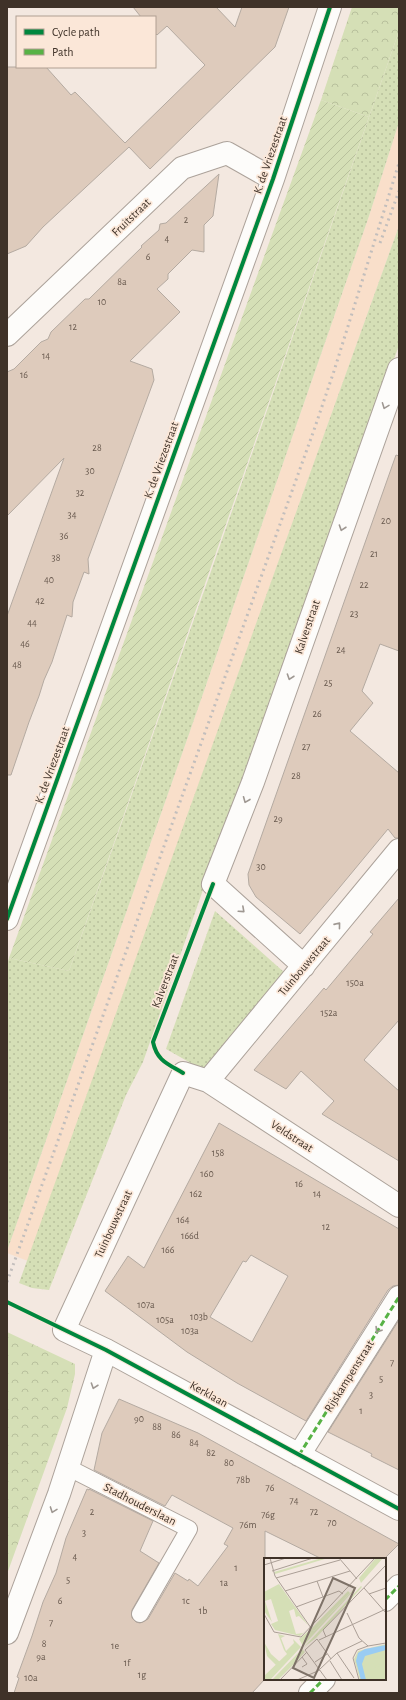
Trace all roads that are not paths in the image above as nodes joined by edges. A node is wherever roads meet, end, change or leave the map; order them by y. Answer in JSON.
{"nodes":[{"id":1,"x":330,"y":7,"type":"edge"},
{"id":2,"x":273,"y":179,"type":"junction"},
{"id":3,"x":7,"y":335,"type":"edge"},
{"id":4,"x":399,"y":369,"type":"edge"},
{"id":5,"x":399,"y":850,"type":"edge"},
{"id":6,"x":7,"y":919,"type":"edge"},
{"id":7,"x":304,"y":966,"type":"junction"},
{"id":8,"x":183,"y":1073,"type":"joint"},
{"id":9,"x":208,"y":1081,"type":"junction"},
{"id":10,"x":399,"y":1206,"type":"edge"},
{"id":11,"x":399,"y":1297,"type":"edge"},
{"id":12,"x":64,"y":1330,"type":"joint"},
{"id":13,"x":106,"y":1350,"type":"junction"},
{"id":14,"x":299,"y":1455,"type":"junction"},
{"id":15,"x":67,"y":1467,"type":"junction"},
{"id":16,"x":399,"y":1510,"type":"edge"},
{"id":17,"x":399,"y":1586,"type":"edge"},
{"id":18,"x":386,"y":1599,"type":"edge"},
{"id":19,"x":140,"y":1614,"type":"dead end"},
{"id":20,"x":7,"y":1633,"type":"edge"},
{"id":21,"x":323,"y":1680,"type":"edge"},
{"id":22,"x":310,"y":1693,"type":"edge"}],
"edges":[{"from":1,"to":2,"type":"street","name":"K. de Vriezestraat"},
{"from":2,"to":3,"type":"street","name":"Fruitstraat"},
{"from":2,"to":6,"type":"street","name":"K. de Vriezestraat"},
{"from":4,"to":7,"type":"street","name":"Kalverstraat","one_way":true},
{"from":7,"to":5,"type":"street","name":"Tuinbouwstraat","one_way":true},
{"from":7,"to":9,"type":"street","name":"Tuinbouwstraat"},
{"from":8,"to":9,"type":"street","name":"Veldstraat"},
{"from":8,"to":12,"type":"street","name":"Tuinbouwstraat"},
{"from":9,"to":10,"type":"street","name":"Veldstraat"},
{"from":11,"to":14,"type":"street","name":"Rijskampenstraat","one_way":true},
{"from":12,"to":13,"type":"street","name":"Kerklaan"},
{"from":13,"to":14,"type":"street","name":"Kerklaan"},
{"from":13,"to":15,"type":"street","one_way":true},
{"from":14,"to":16,"type":"street","name":"Kerklaan"},
{"from":15,"to":19,"type":"lane","name":"Stadhouderslaan"},
{"from":15,"to":20,"type":"street","one_way":true},
{"from":17,"to":18,"type":"street"},
{"from":21,"to":22,"type":"street"}]}
